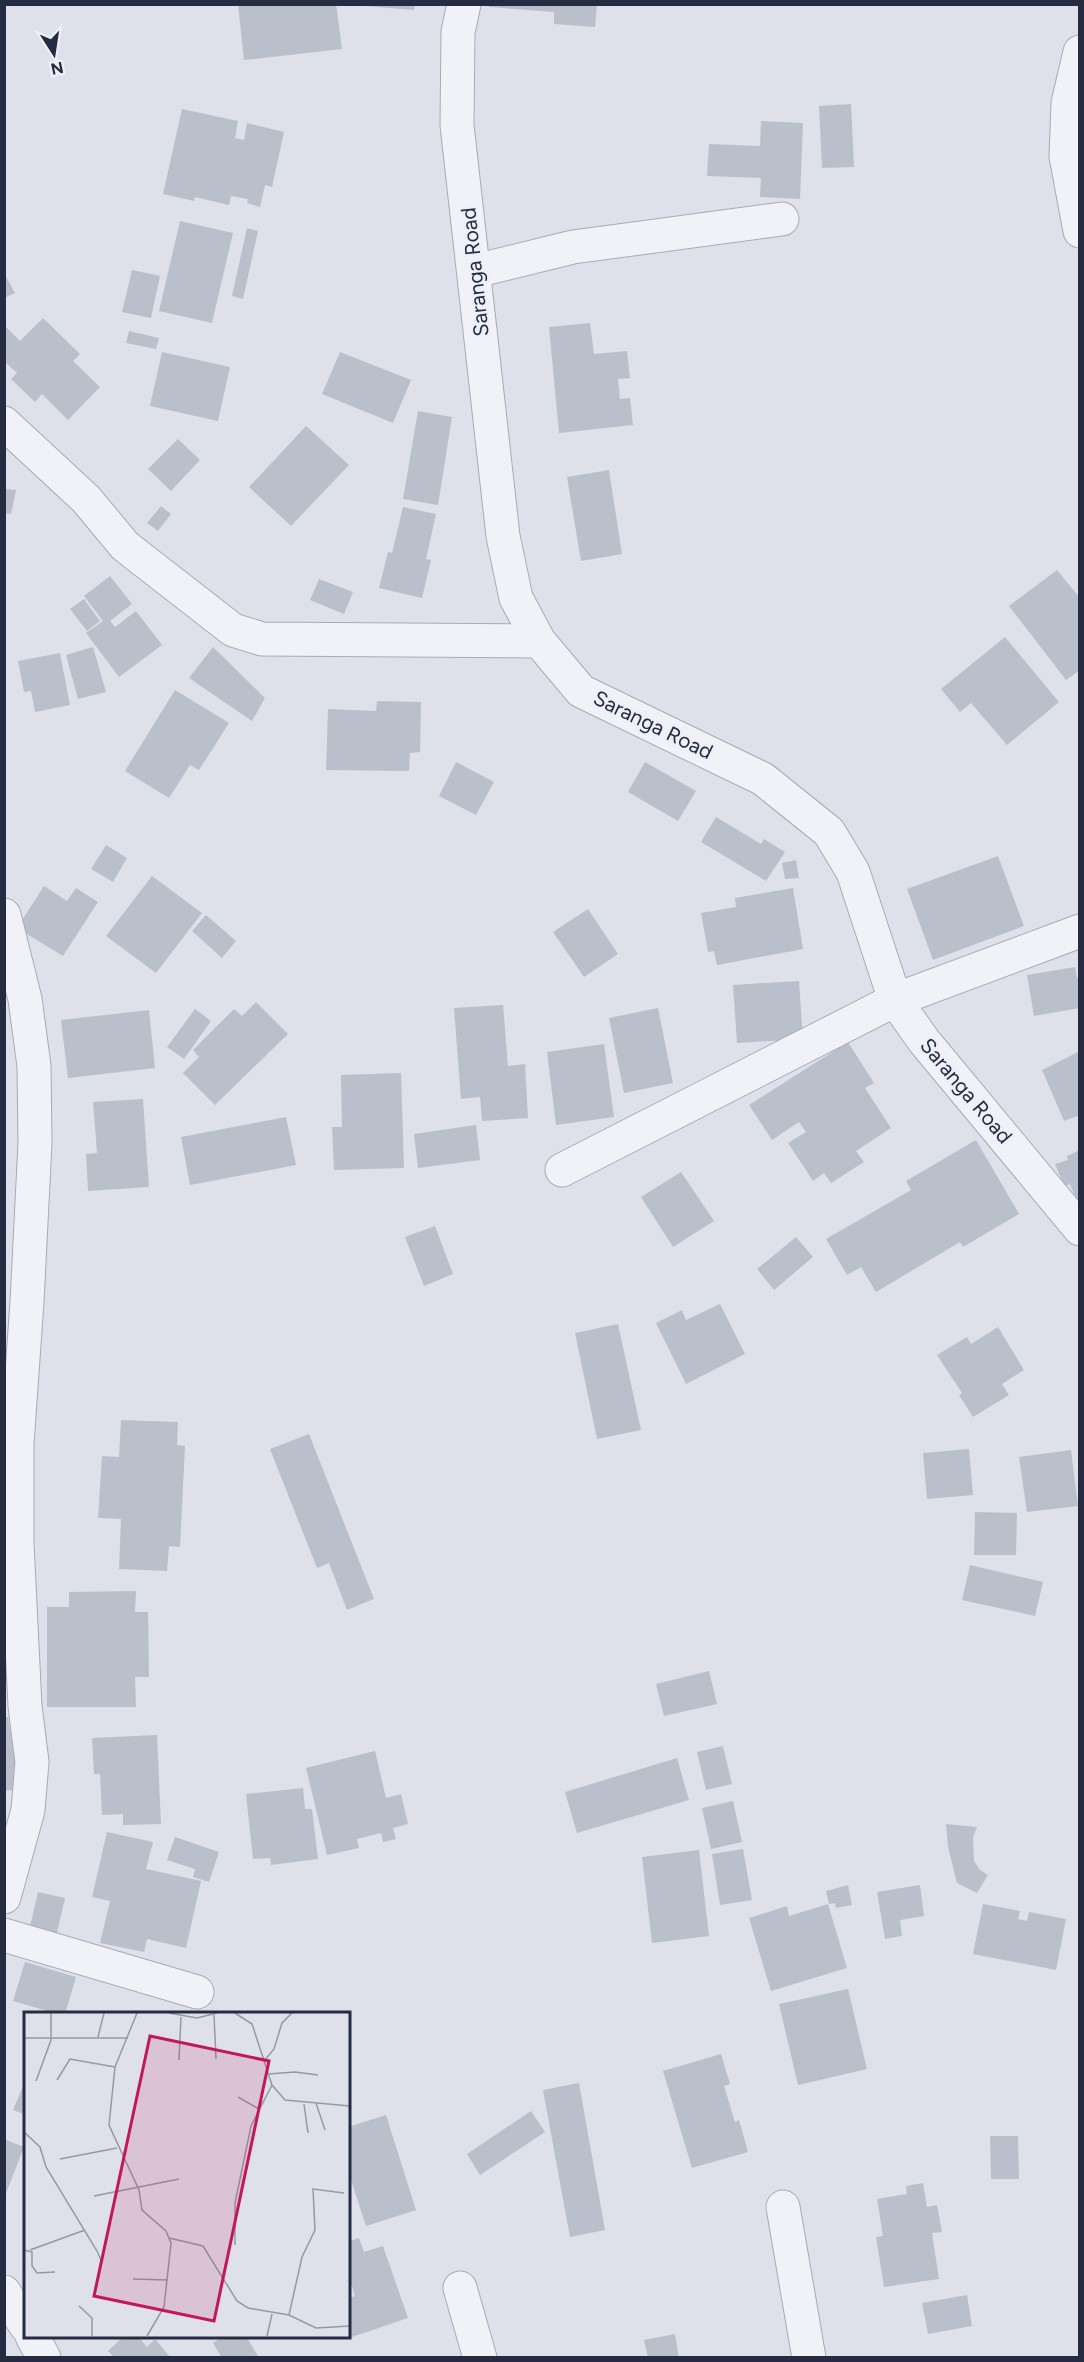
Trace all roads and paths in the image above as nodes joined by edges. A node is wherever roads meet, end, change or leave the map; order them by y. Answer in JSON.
{"nodes":[{"id":1,"x":464,"y":4,"type":"edge"},
{"id":2,"x":1080,"y":52,"type":"edge"},
{"id":3,"x":782,"y":219,"type":"dead end"},
{"id":4,"x":1080,"y":231,"type":"edge"},
{"id":5,"x":475,"y":271,"type":"junction"},
{"id":6,"x":4,"y":423,"type":"edge"},
{"id":7,"x":539,"y":641,"type":"junction"},
{"id":8,"x":4,"y":915,"type":"edge"},
{"id":9,"x":1080,"y":931,"type":"edge"},
{"id":10,"x":895,"y":1000,"type":"junction"},
{"id":11,"x":562,"y":1170,"type":"dead end"},
{"id":12,"x":1080,"y":1229,"type":"edge"},
{"id":13,"x":4,"y":1897,"type":"edge"},
{"id":14,"x":4,"y":1935,"type":"edge"},
{"id":15,"x":197,"y":1992,"type":"dead end"},
{"id":16,"x":783,"y":2207,"type":"dead end"},
{"id":17,"x":460,"y":2288,"type":"dead end"},
{"id":18,"x":4,"y":2292,"type":"edge"},
{"id":19,"x":24,"y":2326,"type":"edge"},
{"id":20,"x":480,"y":2358,"type":"edge"},
{"id":21,"x":809,"y":2358,"type":"edge"}],
"edges":[{"from":1,"to":5,"type":"street","name":"Saranga Road"},
{"from":2,"to":4,"type":"street"},
{"from":3,"to":5,"type":"street"},
{"from":5,"to":7,"type":"street","name":"Saranga Road"},
{"from":6,"to":7,"type":"street"},
{"from":7,"to":10,"type":"street","name":"Saranga Road"},
{"from":8,"to":13,"type":"street"},
{"from":9,"to":10,"type":"street"},
{"from":10,"to":11,"type":"street"},
{"from":10,"to":12,"type":"street","name":"Saranga Road"},
{"from":14,"to":15,"type":"street"},
{"from":16,"to":21,"type":"street"},
{"from":17,"to":20,"type":"street"},
{"from":18,"to":19,"type":"street"}]}
